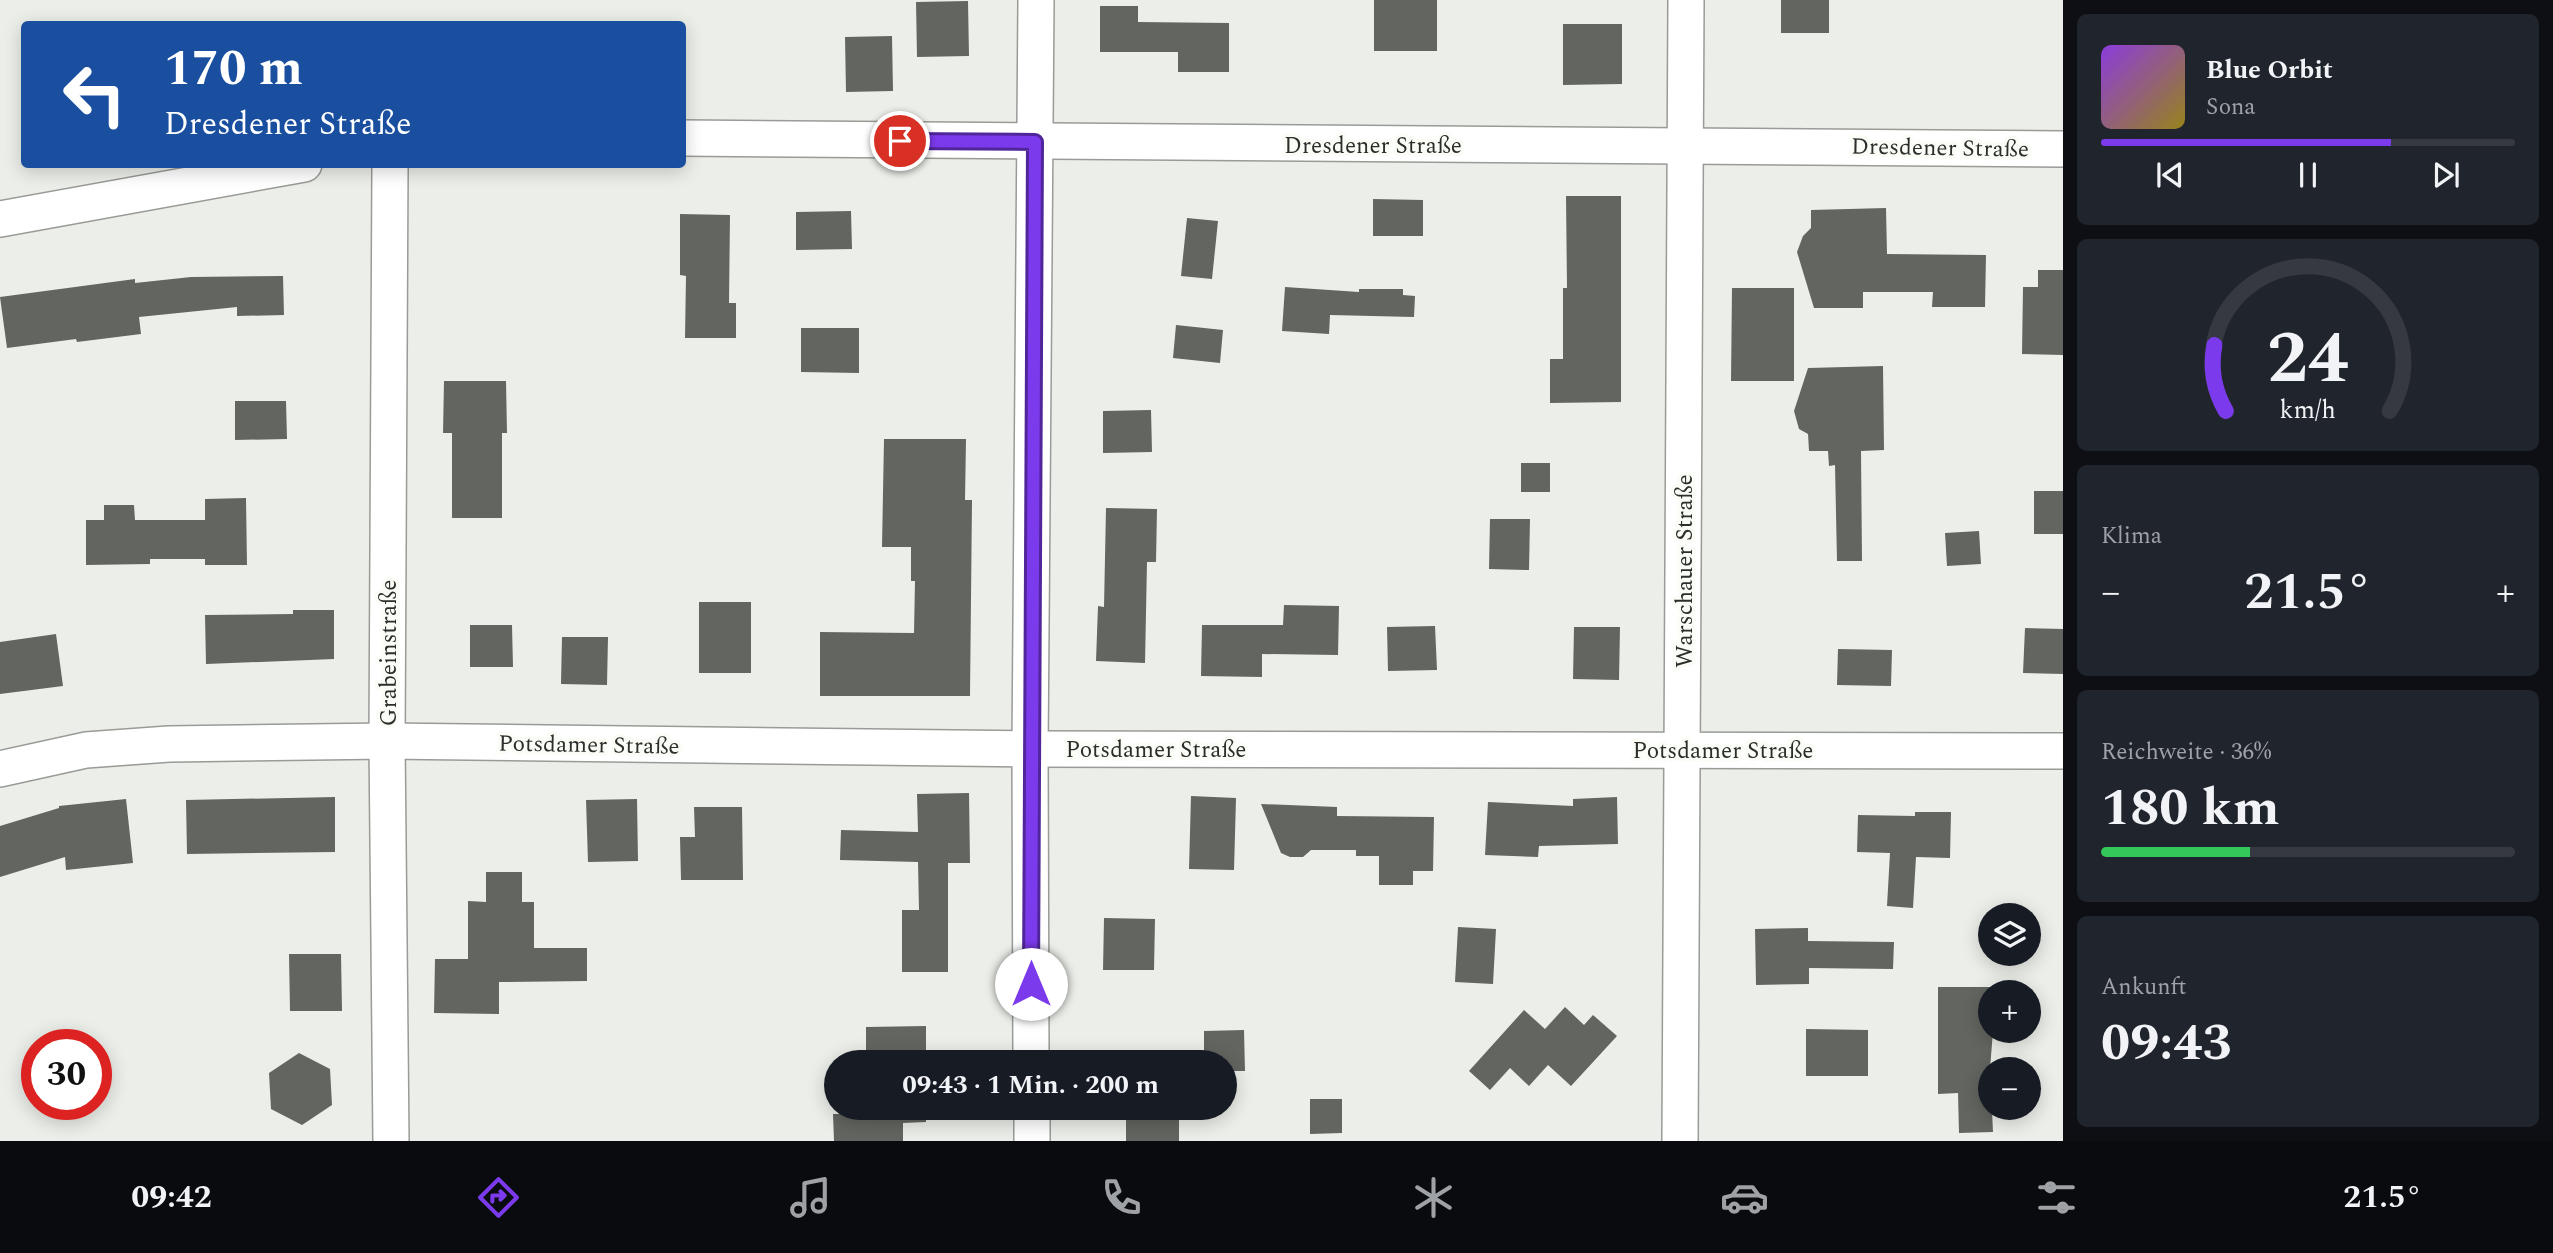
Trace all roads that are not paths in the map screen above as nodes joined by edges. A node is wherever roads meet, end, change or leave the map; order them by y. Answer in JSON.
{"nodes":[{"id":1,"x":1036,"y":0,"type":"edge"},
{"id":2,"x":1686,"y":0,"type":"edge"},
{"id":3,"x":686,"y":138,"type":"edge"},
{"id":4,"x":1035,"y":142,"type":"junction"},
{"id":5,"x":1685,"y":144,"type":"junction"},
{"id":6,"x":2063,"y":149,"type":"edge"},
{"id":7,"x":282,"y":168,"type":"edge"},
{"id":8,"x":390,"y":168,"type":"edge"},
{"id":9,"x":0,"y":219,"type":"edge"},
{"id":10,"x":387,"y":741,"type":"junction"},
{"id":11,"x":1030,"y":749,"type":"junction"},
{"id":12,"x":1683,"y":750,"type":"junction"},
{"id":13,"x":2063,"y":751,"type":"edge"},
{"id":14,"x":0,"y":769,"type":"edge"},
{"id":15,"x":1031,"y":1050,"type":"edge"},
{"id":16,"x":1032,"y":1120,"type":"edge"},
{"id":17,"x":391,"y":1141,"type":"edge"},
{"id":18,"x":1032,"y":1141,"type":"edge"},
{"id":19,"x":1680,"y":1141,"type":"edge"}],
"edges":[{"from":1,"to":4,"type":"street"},
{"from":2,"to":5,"type":"street","name":"Warschauer Straße"},
{"from":3,"to":4,"type":"street","name":"Dresdener Straße"},
{"from":4,"to":5,"type":"street","name":"Dresdener Straße"},
{"from":4,"to":11,"type":"street"},
{"from":5,"to":6,"type":"street","name":"Dresdener Straße"},
{"from":5,"to":12,"type":"street","name":"Warschauer Straße"},
{"from":7,"to":9,"type":"street"},
{"from":8,"to":10,"type":"street","name":"Grabeinstraße"},
{"from":10,"to":11,"type":"street","name":"Potsdamer Straße"},
{"from":10,"to":14,"type":"street","name":"Potsdamer Straße"},
{"from":10,"to":17,"type":"street","name":"Grabeinstraße"},
{"from":11,"to":12,"type":"street","name":"Potsdamer Straße"},
{"from":11,"to":15,"type":"street"},
{"from":12,"to":13,"type":"street","name":"Potsdamer Straße"},
{"from":12,"to":19,"type":"street","name":"Warschauer Straße"},
{"from":16,"to":18,"type":"street"}]}
